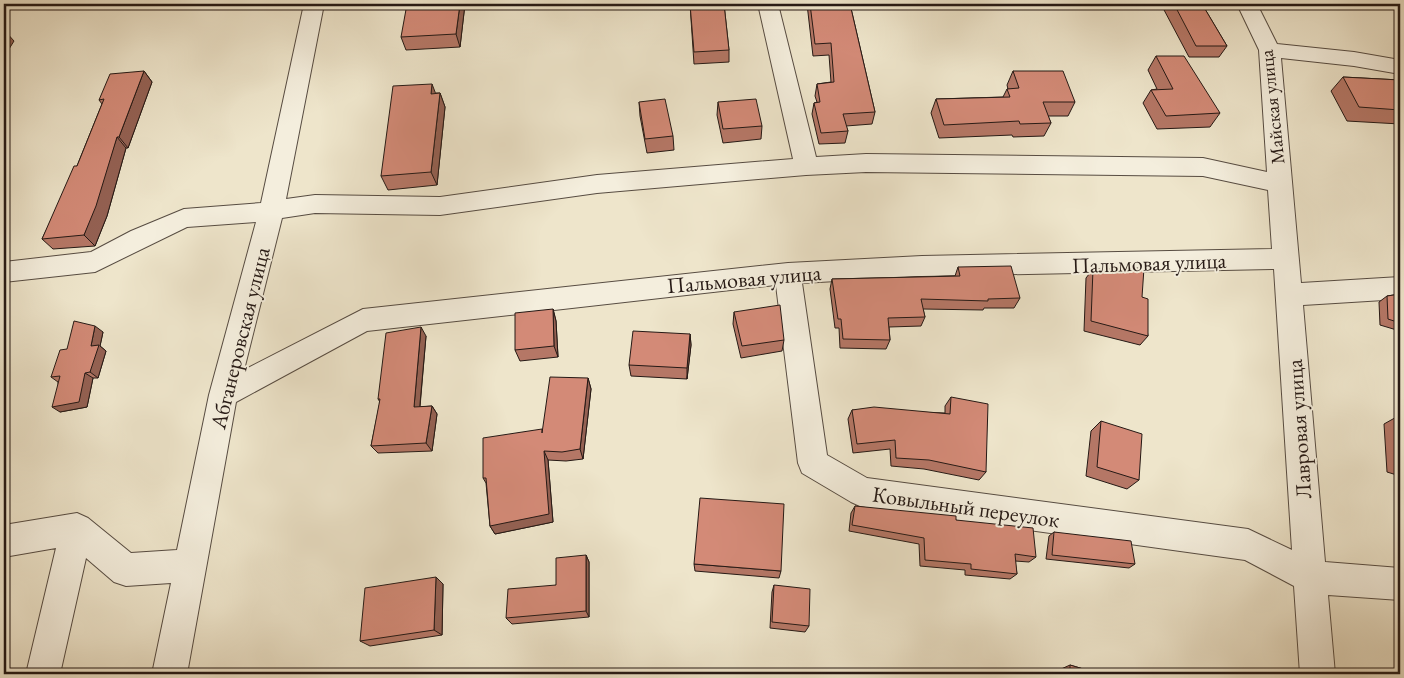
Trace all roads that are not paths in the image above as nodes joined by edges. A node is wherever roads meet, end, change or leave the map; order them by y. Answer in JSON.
{"nodes":[{"id":1,"x":314,"y":4,"type":"edge"},
{"id":2,"x":768,"y":4,"type":"edge"},
{"id":3,"x":1247,"y":4,"type":"edge"},
{"id":4,"x":1270,"y":50,"type":"junction"},
{"id":5,"x":1400,"y":67,"type":"edge"},
{"id":6,"x":806,"y":166,"type":"junction"},
{"id":7,"x":1280,"y":184,"type":"junction"},
{"id":8,"x":271,"y":212,"type":"junction"},
{"id":9,"x":1286,"y":259,"type":"junction"},
{"id":10,"x":4,"y":272,"type":"edge"},
{"id":11,"x":788,"y":273,"type":"junction"},
{"id":12,"x":1400,"y":288,"type":"edge"},
{"id":13,"x":1289,"y":295,"type":"junction"},
{"id":14,"x":223,"y":395,"type":"junction"},
{"id":15,"x":77,"y":530,"type":"junction"},
{"id":16,"x":4,"y":541,"type":"edge"},
{"id":17,"x":191,"y":565,"type":"junction"},
{"id":18,"x":1310,"y":577,"type":"junction"},
{"id":19,"x":1400,"y":584,"type":"edge"},
{"id":20,"x":43,"y":674,"type":"edge"},
{"id":21,"x":170,"y":674,"type":"edge"},
{"id":22,"x":1317,"y":674,"type":"edge"}],
"edges":[{"from":1,"to":8,"type":"street","name":"Абганеровская улица"},
{"from":2,"to":6,"type":"street"},
{"from":3,"to":4,"type":"street","name":"Майская улица"},
{"from":4,"to":5,"type":"street"},
{"from":4,"to":7,"type":"street","name":"Майская улица"},
{"from":6,"to":7,"type":"street"},
{"from":6,"to":8,"type":"street"},
{"from":7,"to":9,"type":"street","name":"Лавровая улица"},
{"from":8,"to":10,"type":"street"},
{"from":8,"to":14,"type":"street","name":"Абганеровская улица"},
{"from":9,"to":11,"type":"street","name":"Пальмовая улица"},
{"from":9,"to":13,"type":"street","name":"Лавровая улица"},
{"from":11,"to":14,"type":"street","name":"Пальмовая улица"},
{"from":11,"to":18,"type":"street","name":"Ковыльный переулок"},
{"from":12,"to":13,"type":"street"},
{"from":13,"to":18,"type":"street","name":"Лавровая улица"},
{"from":14,"to":17,"type":"street","name":"Абганеровская улица"},
{"from":15,"to":16,"type":"street"},
{"from":15,"to":17,"type":"street"},
{"from":15,"to":20,"type":"street"},
{"from":17,"to":21,"type":"street","name":"Абганеровская улица"},
{"from":18,"to":19,"type":"street"},
{"from":18,"to":22,"type":"street","name":"Лавровая улица"}]}
